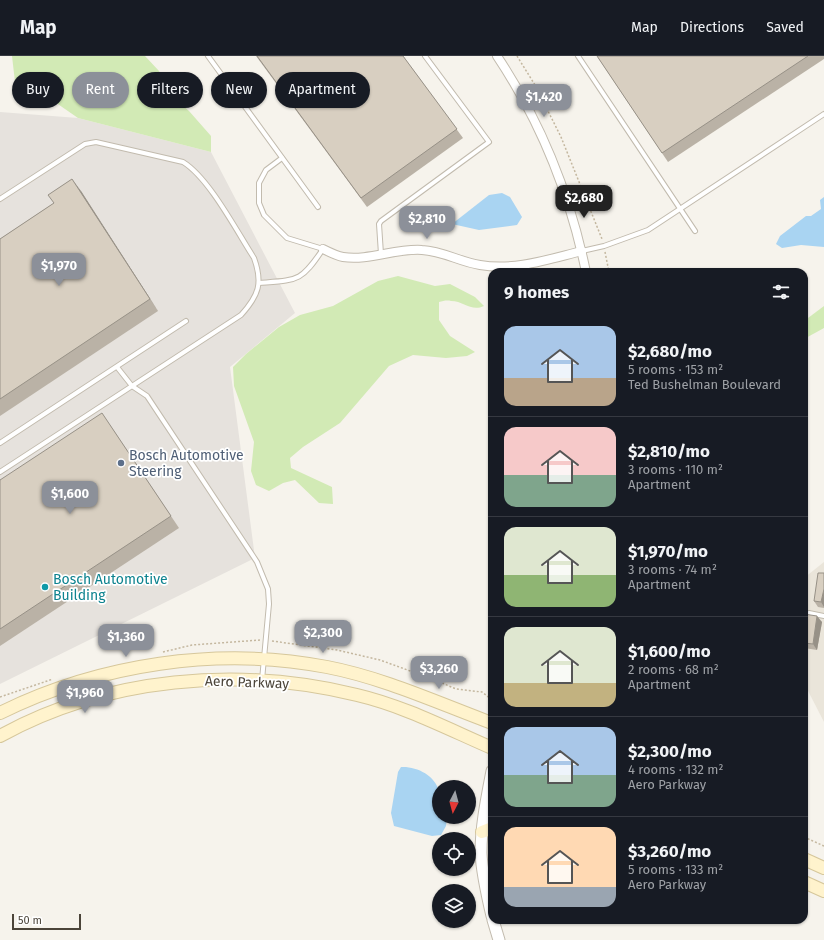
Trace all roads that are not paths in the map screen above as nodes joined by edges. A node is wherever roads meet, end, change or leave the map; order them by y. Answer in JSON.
{"nodes":[{"id":1,"x":208,"y":56,"type":"edge"},
{"id":2,"x":425,"y":56,"type":"edge"},
{"id":3,"x":497,"y":56,"type":"edge"},
{"id":4,"x":578,"y":56,"type":"edge"},
{"id":5,"x":824,"y":114,"type":"edge"},
{"id":6,"x":282,"y":158,"type":"junction"},
{"id":7,"x":0,"y":199,"type":"edge"},
{"id":8,"x":318,"y":207,"type":"dead end"},
{"id":9,"x":681,"y":210,"type":"junction"},
{"id":10,"x":695,"y":231,"type":"dead end"},
{"id":11,"x":323,"y":249,"type":"junction"},
{"id":12,"x":582,"y":251,"type":"junction"},
{"id":13,"x":381,"y":254,"type":"junction"},
{"id":14,"x":585,"y":268,"type":"edge"},
{"id":15,"x":259,"y":283,"type":"junction"},
{"id":16,"x":186,"y":321,"type":"dead end"},
{"id":17,"x":117,"y":367,"type":"junction"},
{"id":18,"x":132,"y":386,"type":"junction"},
{"id":19,"x":0,"y":443,"type":"edge"},
{"id":20,"x":0,"y":472,"type":"edge"},
{"id":21,"x":810,"y":613,"type":"edge"},
{"id":22,"x":824,"y":616,"type":"edge"},
{"id":23,"x":264,"y":660,"type":"junction"},
{"id":24,"x":262,"y":680,"type":"junction"},
{"id":25,"x":0,"y":713,"type":"edge"},
{"id":26,"x":488,"y":722,"type":"edge"},
{"id":27,"x":0,"y":736,"type":"edge"},
{"id":28,"x":488,"y":746,"type":"edge"},
{"id":29,"x":488,"y":818,"type":"edge"},
{"id":30,"x":487,"y":830,"type":"edge"},
{"id":31,"x":808,"y":861,"type":"edge"},
{"id":32,"x":824,"y":868,"type":"edge"},
{"id":33,"x":808,"y":884,"type":"edge"},
{"id":34,"x":824,"y":891,"type":"edge"},
{"id":35,"x":488,"y":897,"type":"edge"},
{"id":36,"x":494,"y":924,"type":"edge"},
{"id":37,"x":499,"y":940,"type":"edge"}],
"edges":[{"from":1,"to":6,"type":"lane"},
{"from":2,"to":13,"type":"lane"},
{"from":3,"to":12,"type":"street"},
{"from":4,"to":9,"type":"lane"},
{"from":5,"to":9,"type":"lane"},
{"from":6,"to":8,"type":"lane"},
{"from":6,"to":11,"type":"lane"},
{"from":7,"to":15,"type":"lane"},
{"from":9,"to":10,"type":"lane"},
{"from":9,"to":12,"type":"lane"},
{"from":11,"to":13,"type":"street"},
{"from":11,"to":15,"type":"lane"},
{"from":12,"to":13,"type":"street"},
{"from":12,"to":14,"type":"street"},
{"from":15,"to":18,"type":"lane"},
{"from":16,"to":17,"type":"lane"},
{"from":17,"to":18,"type":"lane"},
{"from":17,"to":19,"type":"lane"},
{"from":18,"to":20,"type":"lane"},
{"from":18,"to":23,"type":"lane"},
{"from":21,"to":22,"type":"lane"},
{"from":23,"to":24,"type":"lane"},
{"from":23,"to":25,"type":"main road","name":"Aero Parkway"},
{"from":23,"to":26,"type":"main road","name":"Aero Parkway"},
{"from":24,"to":27,"type":"main road","name":"Aero Parkway"},
{"from":24,"to":28,"type":"main road","name":"Aero Parkway"},
{"from":29,"to":30,"type":"street"},
{"from":30,"to":35,"type":"street"},
{"from":31,"to":32,"type":"main road"},
{"from":33,"to":34,"type":"main road"},
{"from":36,"to":37,"type":"street"}]}
